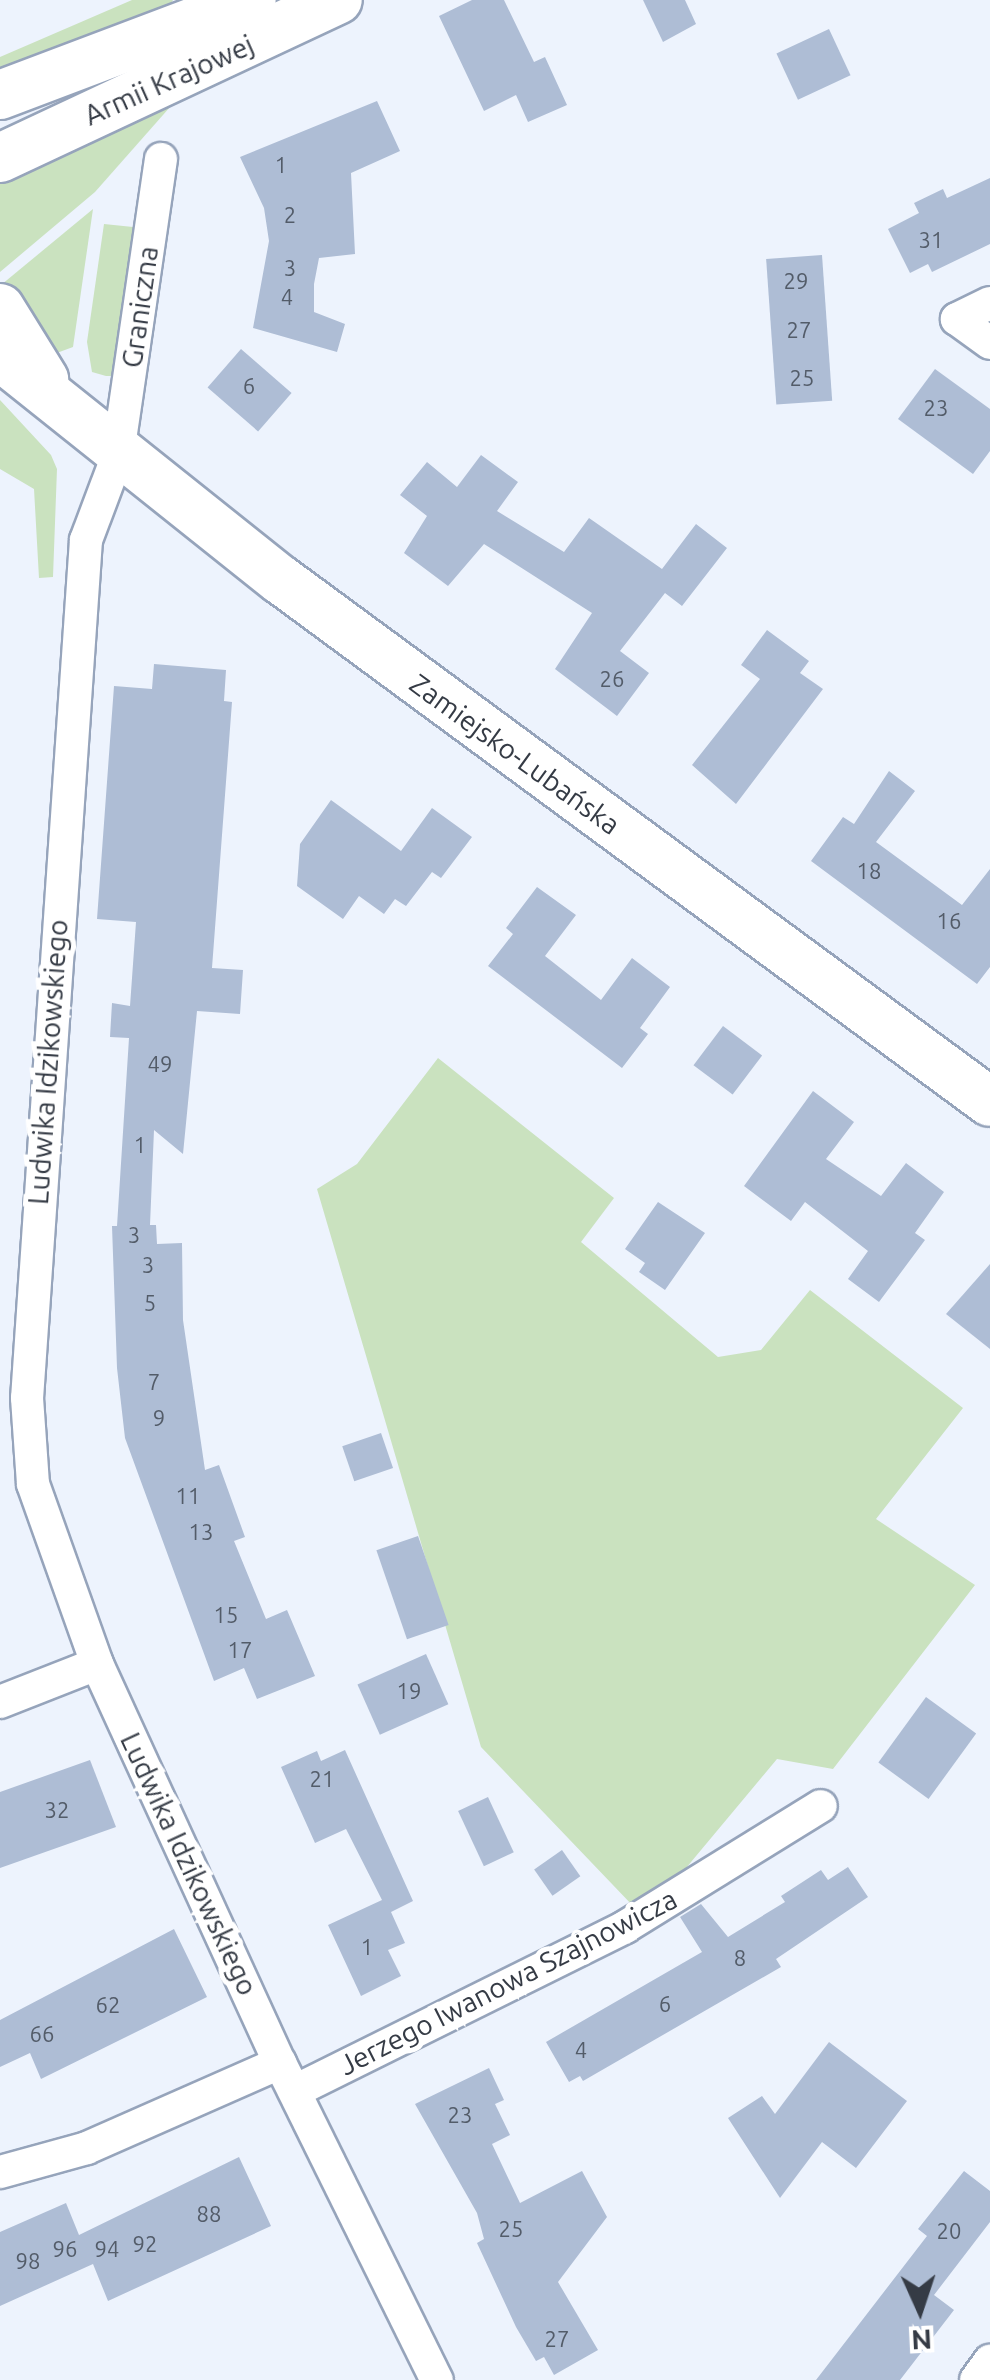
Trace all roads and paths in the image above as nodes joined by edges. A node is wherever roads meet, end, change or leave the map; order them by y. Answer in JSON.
{"nodes":[{"id":1,"x":338,"y":0,"type":"edge"},
{"id":2,"x":228,"y":17,"type":"edge"},
{"id":3,"x":0,"y":95,"type":"edge"},
{"id":4,"x":0,"y":158,"type":"edge"},
{"id":5,"x":161,"y":160,"type":"dead end"},
{"id":6,"x":990,"y":303,"type":"edge"},
{"id":7,"x":0,"y":308,"type":"edge"},
{"id":8,"x":990,"y":344,"type":"edge"},
{"id":9,"x":0,"y":356,"type":"edge"},
{"id":10,"x":51,"y":391,"type":"junction"},
{"id":11,"x":118,"y":455,"type":"junction"},
{"id":12,"x":990,"y":1102,"type":"edge"},
{"id":13,"x":97,"y":1664,"type":"junction"},
{"id":14,"x":0,"y":1702,"type":"edge"},
{"id":15,"x":821,"y":1806,"type":"dead end"},
{"id":16,"x":288,"y":2078,"type":"junction"},
{"id":17,"x":0,"y":2172,"type":"edge"},
{"id":18,"x":990,"y":2361,"type":"edge"},
{"id":19,"x":436,"y":2380,"type":"edge"},
{"id":20,"x":976,"y":2380,"type":"edge"}],
"edges":[{"from":1,"to":2,"type":"main road","name":"Armii Krajowej"},
{"from":2,"to":3,"type":"main road","name":"Armii Krajowej"},
{"from":2,"to":4,"type":"main road","name":"Armii Krajowej"},
{"from":5,"to":11,"type":"street","name":"Graniczna"},
{"from":6,"to":8,"type":"street"},
{"from":7,"to":10,"type":"main road","name":"Zamiejsko-Lubańska"},
{"from":9,"to":10,"type":"main road","name":"Zamiejsko-Lubańska"},
{"from":10,"to":11,"type":"main road","name":"Zamiejsko-Lubańska"},
{"from":11,"to":12,"type":"main road","name":"Zamiejsko-Lubańska"},
{"from":11,"to":13,"type":"street","name":"Ludwika Idzikowskiego"},
{"from":13,"to":14,"type":"street"},
{"from":13,"to":16,"type":"street","name":"Ludwika Idzikowskiego"},
{"from":15,"to":16,"type":"street","name":"Jerzego Iwanowa Szajnowicza"},
{"from":16,"to":17,"type":"street"},
{"from":16,"to":19,"type":"street","name":"Ludwika Idzikowskiego"},
{"from":18,"to":20,"type":"street"}]}
